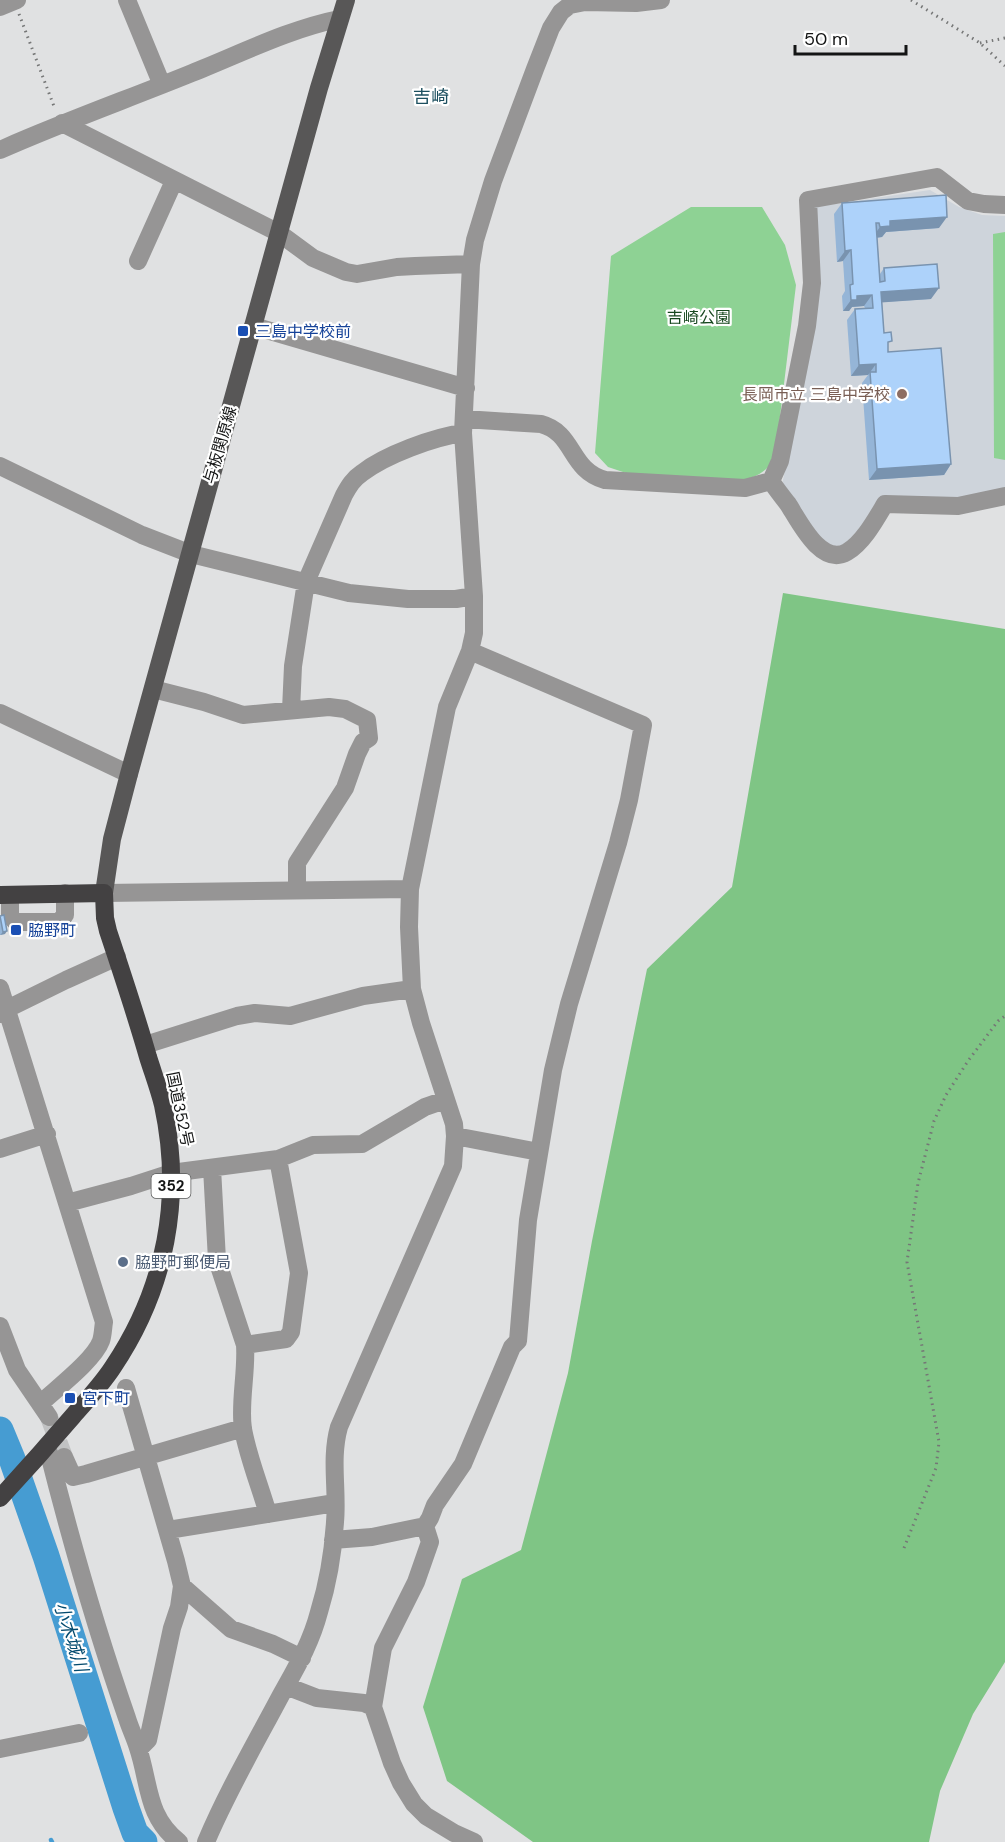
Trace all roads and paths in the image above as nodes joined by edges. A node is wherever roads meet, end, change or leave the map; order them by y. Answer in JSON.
{"nodes":[{"id":1,"x":127,"y":0,"type":"edge"},
{"id":2,"x":346,"y":0,"type":"edge"},
{"id":3,"x":661,"y":0,"type":"edge"},
{"id":4,"x":911,"y":0,"type":"edge"},
{"id":5,"x":11,"y":2,"type":"edge"},
{"id":6,"x":569,"y":2,"type":"edge"},
{"id":7,"x":339,"y":19,"type":"junction"},
{"id":8,"x":1005,"y":38,"type":"edge"},
{"id":9,"x":980,"y":43,"type":"junction"},
{"id":10,"x":1005,"y":66,"type":"edge"},
{"id":11,"x":162,"y":85,"type":"junction"},
{"id":12,"x":62,"y":123,"type":"junction"},
{"id":13,"x":0,"y":150,"type":"edge"},
{"id":14,"x":174,"y":181,"type":"junction"},
{"id":15,"x":1005,"y":205,"type":"edge"},
{"id":16,"x":279,"y":233,"type":"junction"},
{"id":17,"x":138,"y":261,"type":"dead end"},
{"id":18,"x":471,"y":264,"type":"junction"},
{"id":19,"x":253,"y":326,"type":"junction"},
{"id":20,"x":466,"y":388,"type":"junction"},
{"id":21,"x":464,"y":426,"type":"junction"},
{"id":22,"x":0,"y":466,"type":"edge"},
{"id":23,"x":771,"y":482,"type":"junction"},
{"id":24,"x":1005,"y":496,"type":"edge"},
{"id":25,"x":190,"y":554,"type":"junction"},
{"id":26,"x":306,"y":582,"type":"junction"},
{"id":27,"x":474,"y":596,"type":"junction"},
{"id":28,"x":470,"y":651,"type":"junction"},
{"id":29,"x":153,"y":689,"type":"junction"},
{"id":30,"x":291,"y":710,"type":"junction"},
{"id":31,"x":0,"y":713,"type":"edge"},
{"id":32,"x":129,"y":774,"type":"junction"},
{"id":33,"x":410,"y":889,"type":"junction"},
{"id":34,"x":297,"y":890,"type":"junction"},
{"id":35,"x":65,"y":893,"type":"junction"},
{"id":36,"x":104,"y":893,"type":"junction"},
{"id":37,"x":5,"y":895,"type":"edge"},
{"id":38,"x":117,"y":957,"type":"junction"},
{"id":39,"x":0,"y":988,"type":"edge"},
{"id":40,"x":412,"y":989,"type":"junction"},
{"id":41,"x":4,"y":1011,"type":"edge"},
{"id":42,"x":1005,"y":1016,"type":"edge"},
{"id":43,"x":145,"y":1045,"type":"junction"},
{"id":44,"x":445,"y":1100,"type":"junction"},
{"id":45,"x":47,"y":1134,"type":"junction"},
{"id":46,"x":455,"y":1136,"type":"junction"},
{"id":47,"x":0,"y":1149,"type":"edge"},
{"id":48,"x":539,"y":1152,"type":"junction"},
{"id":49,"x":278,"y":1159,"type":"junction"},
{"id":50,"x":212,"y":1168,"type":"junction"},
{"id":51,"x":171,"y":1173,"type":"junction"},
{"id":52,"x":67,"y":1203,"type":"junction"},
{"id":53,"x":0,"y":1326,"type":"edge"},
{"id":54,"x":245,"y":1346,"type":"junction"},
{"id":55,"x":126,"y":1388,"type":"dead end"},
{"id":56,"x":243,"y":1428,"type":"junction"},
{"id":57,"x":45,"y":1449,"type":"junction"},
{"id":58,"x":146,"y":1456,"type":"junction"},
{"id":59,"x":64,"y":1457,"type":"tunnel mouth"},
{"id":60,"x":3,"y":1495,"type":"edge"},
{"id":61,"x":335,"y":1503,"type":"junction"},
{"id":62,"x":268,"y":1514,"type":"junction"},
{"id":63,"x":425,"y":1526,"type":"junction"},
{"id":64,"x":168,"y":1530,"type":"junction"},
{"id":65,"x":333,"y":1540,"type":"junction"},
{"id":66,"x":904,"y":1548,"type":"dead end"},
{"id":67,"x":182,"y":1586,"type":"junction"},
{"id":68,"x":302,"y":1658,"type":"junction"},
{"id":69,"x":286,"y":1686,"type":"junction"},
{"id":70,"x":373,"y":1707,"type":"junction"},
{"id":71,"x":79,"y":1733,"type":"dead end"},
{"id":72,"x":0,"y":1749,"type":"edge"},
{"id":73,"x":139,"y":1749,"type":"junction"},
{"id":74,"x":178,"y":1842,"type":"edge"},
{"id":75,"x":206,"y":1842,"type":"edge"},
{"id":76,"x":474,"y":1842,"type":"edge"}],
"edges":[{"from":1,"to":11,"type":"street"},
{"from":2,"to":7,"type":"main road","name":"与板関原線"},
{"from":3,"to":6,"type":"street"},
{"from":4,"to":9,"type":"path"},
{"from":5,"to":12,"type":"path"},
{"from":6,"to":18,"type":"street"},
{"from":7,"to":11,"type":"street"},
{"from":7,"to":16,"type":"main road","name":"与板関原線"},
{"from":8,"to":9,"type":"path"},
{"from":9,"to":10,"type":"path"},
{"from":11,"to":12,"type":"street"},
{"from":12,"to":13,"type":"street"},
{"from":12,"to":14,"type":"street"},
{"from":14,"to":16,"type":"street"},
{"from":14,"to":17,"type":"street"},
{"from":15,"to":23,"type":"street"},
{"from":16,"to":18,"type":"street"},
{"from":16,"to":19,"type":"main road","name":"与板関原線"},
{"from":18,"to":20,"type":"street"},
{"from":19,"to":20,"type":"street"},
{"from":19,"to":25,"type":"main road","name":"与板関原線"},
{"from":20,"to":21,"type":"street"},
{"from":21,"to":23,"type":"street"},
{"from":21,"to":26,"type":"street"},
{"from":21,"to":27,"type":"street"},
{"from":22,"to":25,"type":"street"},
{"from":23,"to":24,"type":"street"},
{"from":25,"to":26,"type":"street"},
{"from":25,"to":29,"type":"main road","name":"与板関原線"},
{"from":26,"to":27,"type":"street"},
{"from":26,"to":30,"type":"street"},
{"from":27,"to":28,"type":"street"},
{"from":28,"to":33,"type":"street"},
{"from":28,"to":48,"type":"street"},
{"from":29,"to":30,"type":"street"},
{"from":29,"to":32,"type":"main road","name":"与板関原線"},
{"from":30,"to":34,"type":"street"},
{"from":31,"to":32,"type":"street"},
{"from":32,"to":36,"type":"main road","name":"与板関原線"},
{"from":33,"to":34,"type":"street"},
{"from":33,"to":40,"type":"street"},
{"from":34,"to":36,"type":"street"},
{"from":35,"to":36,"type":"highway"},
{"from":35,"to":37,"type":"highway"},
{"from":35,"to":37,"type":"street"},
{"from":36,"to":38,"type":"highway","name":"国道352号","number":"352"},
{"from":38,"to":41,"type":"street"},
{"from":38,"to":43,"type":"highway","name":"国道352号","number":"352"},
{"from":39,"to":41,"type":"street"},
{"from":40,"to":43,"type":"street"},
{"from":40,"to":44,"type":"street"},
{"from":41,"to":45,"type":"street"},
{"from":42,"to":66,"type":"path"},
{"from":43,"to":51,"type":"highway","name":"国道352号","number":"352"},
{"from":44,"to":46,"type":"street"},
{"from":44,"to":49,"type":"street"},
{"from":45,"to":47,"type":"street"},
{"from":45,"to":52,"type":"street"},
{"from":46,"to":48,"type":"street"},
{"from":46,"to":61,"type":"street"},
{"from":48,"to":63,"type":"street"},
{"from":49,"to":50,"type":"street"},
{"from":49,"to":54,"type":"street"},
{"from":50,"to":51,"type":"street"},
{"from":50,"to":54,"type":"street"},
{"from":51,"to":52,"type":"street"},
{"from":51,"to":57,"type":"highway","name":"国道352号","number":"352"},
{"from":52,"to":53,"type":"street"},
{"from":54,"to":56,"type":"street"},
{"from":55,"to":58,"type":"street"},
{"from":56,"to":58,"type":"street"},
{"from":56,"to":62,"type":"street"},
{"from":57,"to":60,"type":"highway","name":"国道352号","number":"352"},
{"from":57,"to":73,"type":"street"},
{"from":58,"to":59,"type":"street"},
{"from":58,"to":64,"type":"street"},
{"from":61,"to":62,"type":"street"},
{"from":61,"to":65,"type":"street"},
{"from":62,"to":64,"type":"street"},
{"from":63,"to":65,"type":"street"},
{"from":63,"to":70,"type":"street"},
{"from":64,"to":67,"type":"street"},
{"from":65,"to":68,"type":"street"},
{"from":67,"to":68,"type":"street"},
{"from":67,"to":73,"type":"street"},
{"from":68,"to":69,"type":"street"},
{"from":69,"to":70,"type":"street"},
{"from":69,"to":75,"type":"street"},
{"from":70,"to":76,"type":"street"},
{"from":71,"to":72,"type":"street"},
{"from":73,"to":74,"type":"street"}]}
